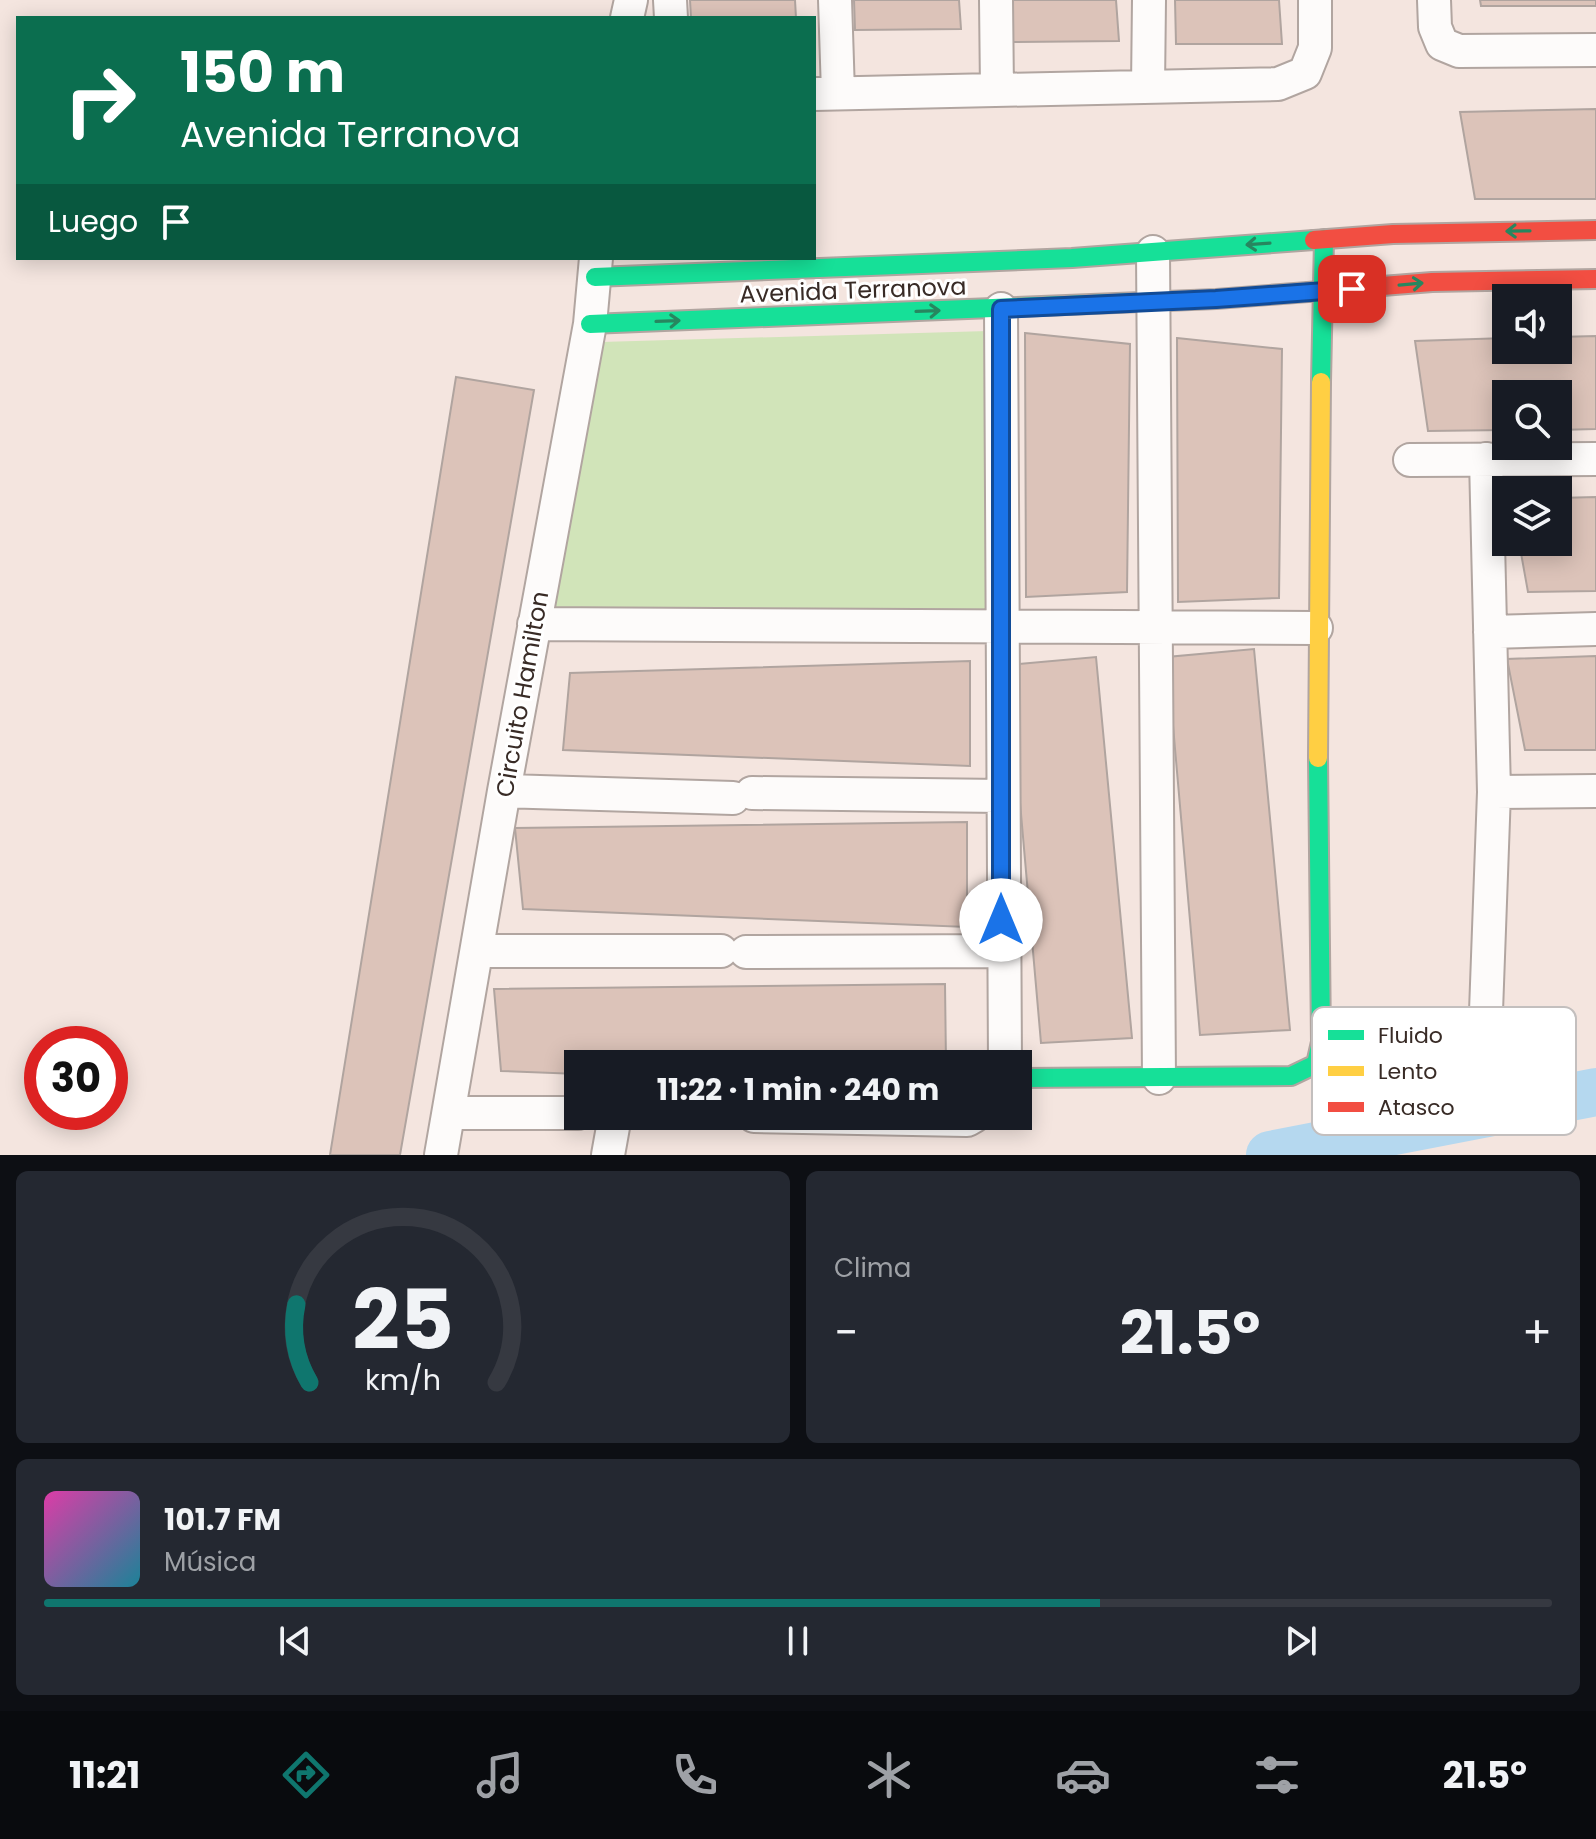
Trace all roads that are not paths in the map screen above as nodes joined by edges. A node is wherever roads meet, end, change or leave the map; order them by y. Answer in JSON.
{"nodes":[{"id":1,"x":835,"y":0,"type":"edge"},
{"id":2,"x":996,"y":0,"type":"edge"},
{"id":3,"x":1149,"y":0,"type":"edge"},
{"id":4,"x":1315,"y":0,"type":"edge"},
{"id":5,"x":1434,"y":0,"type":"edge"},
{"id":6,"x":1596,"y":50,"type":"edge"},
{"id":7,"x":1148,"y":87,"type":"junction"},
{"id":8,"x":997,"y":90,"type":"junction"},
{"id":9,"x":826,"y":93,"type":"edge"},
{"id":10,"x":1596,"y":230,"type":"edge"},
{"id":11,"x":1324,"y":239,"type":"junction"},
{"id":12,"x":1153,"y":252,"type":"junction"},
{"id":13,"x":645,"y":266,"type":"edge"},
{"id":14,"x":596,"y":267,"type":"edge"},
{"id":15,"x":1596,"y":279,"type":"edge"},
{"id":16,"x":1325,"y":291,"type":"junction"},
{"id":17,"x":1153,"y":302,"type":"junction"},
{"id":18,"x":1001,"y":309,"type":"junction"},
{"id":19,"x":590,"y":324,"type":"junction"},
{"id":20,"x":1486,"y":459,"type":"junction"},
{"id":21,"x":1596,"y":459,"type":"edge"},
{"id":22,"x":1410,"y":460,"type":"dead end"},
{"id":23,"x":534,"y":624,"type":"junction"},
{"id":24,"x":1002,"y":627,"type":"junction"},
{"id":25,"x":1156,"y":628,"type":"junction"},
{"id":26,"x":1316,"y":628,"type":"junction"},
{"id":27,"x":1596,"y":629,"type":"edge"},
{"id":28,"x":1490,"y":632,"type":"junction"},
{"id":29,"x":504,"y":791,"type":"junction"},
{"id":30,"x":1596,"y":791,"type":"edge"},
{"id":31,"x":1494,"y":792,"type":"junction"},
{"id":32,"x":1001,"y":796,"type":"junction"},
{"id":33,"x":478,"y":951,"type":"junction"},
{"id":34,"x":1002,"y":951,"type":"junction"},
{"id":35,"x":1321,"y":1007,"type":"edge"},
{"id":36,"x":1486,"y":1007,"type":"edge"},
{"id":37,"x":1005,"y":1050,"type":"edge"},
{"id":38,"x":1312,"y":1066,"type":"edge"},
{"id":39,"x":1032,"y":1078,"type":"edge"},
{"id":40,"x":1159,"y":1078,"type":"junction"},
{"id":41,"x":450,"y":1113,"type":"junction"},
{"id":42,"x":564,"y":1113,"type":"edge"},
{"id":43,"x":612,"y":1130,"type":"edge"},
{"id":44,"x":441,"y":1155,"type":"edge"},
{"id":45,"x":608,"y":1155,"type":"edge"}],
"edges":[{"from":1,"to":9,"type":"street"},
{"from":2,"to":8,"type":"street"},
{"from":3,"to":7,"type":"street"},
{"from":4,"to":7,"type":"street"},
{"from":5,"to":6,"type":"street"},
{"from":7,"to":8,"type":"street"},
{"from":8,"to":9,"type":"street"},
{"from":10,"to":11,"type":"street","name":"Avenida Terranova","one_way":true},
{"from":11,"to":12,"type":"street","name":"Avenida Terranova","one_way":true},
{"from":11,"to":16,"type":"street"},
{"from":12,"to":13,"type":"street","name":"Avenida Terranova"},
{"from":12,"to":17,"type":"street"},
{"from":13,"to":14,"type":"street","name":"Avenida Terranova"},
{"from":14,"to":19,"type":"street","name":"Circuito Hamilton"},
{"from":16,"to":15,"type":"street","name":"Avenida Terranova","one_way":true},
{"from":16,"to":17,"type":"street","name":"Avenida Terranova"},
{"from":16,"to":26,"type":"street"},
{"from":17,"to":18,"type":"street","name":"Avenida Terranova"},
{"from":17,"to":25,"type":"street"},
{"from":19,"to":18,"type":"street","name":"Avenida Terranova","one_way":true},
{"from":18,"to":24,"type":"street"},
{"from":19,"to":23,"type":"street","name":"Circuito Hamilton"},
{"from":20,"to":21,"type":"street"},
{"from":20,"to":22,"type":"street"},
{"from":20,"to":28,"type":"street"},
{"from":23,"to":24,"type":"street"},
{"from":23,"to":29,"type":"street","name":"Circuito Hamilton"},
{"from":24,"to":25,"type":"street"},
{"from":24,"to":32,"type":"street"},
{"from":25,"to":26,"type":"street"},
{"from":25,"to":40,"type":"street"},
{"from":26,"to":35,"type":"street"},
{"from":27,"to":28,"type":"street"},
{"from":28,"to":31,"type":"street"},
{"from":29,"to":32,"type":"street"},
{"from":29,"to":33,"type":"street","name":"Circuito Hamilton"},
{"from":30,"to":31,"type":"street"},
{"from":31,"to":36,"type":"street"},
{"from":32,"to":34,"type":"street"},
{"from":33,"to":34,"type":"street"},
{"from":33,"to":41,"type":"street","name":"Circuito Hamilton"},
{"from":34,"to":37,"type":"street"},
{"from":38,"to":40,"type":"street"},
{"from":39,"to":40,"type":"street"},
{"from":41,"to":42,"type":"street"},
{"from":41,"to":44,"type":"street","name":"Circuito Hamilton"},
{"from":43,"to":45,"type":"street"}]}
